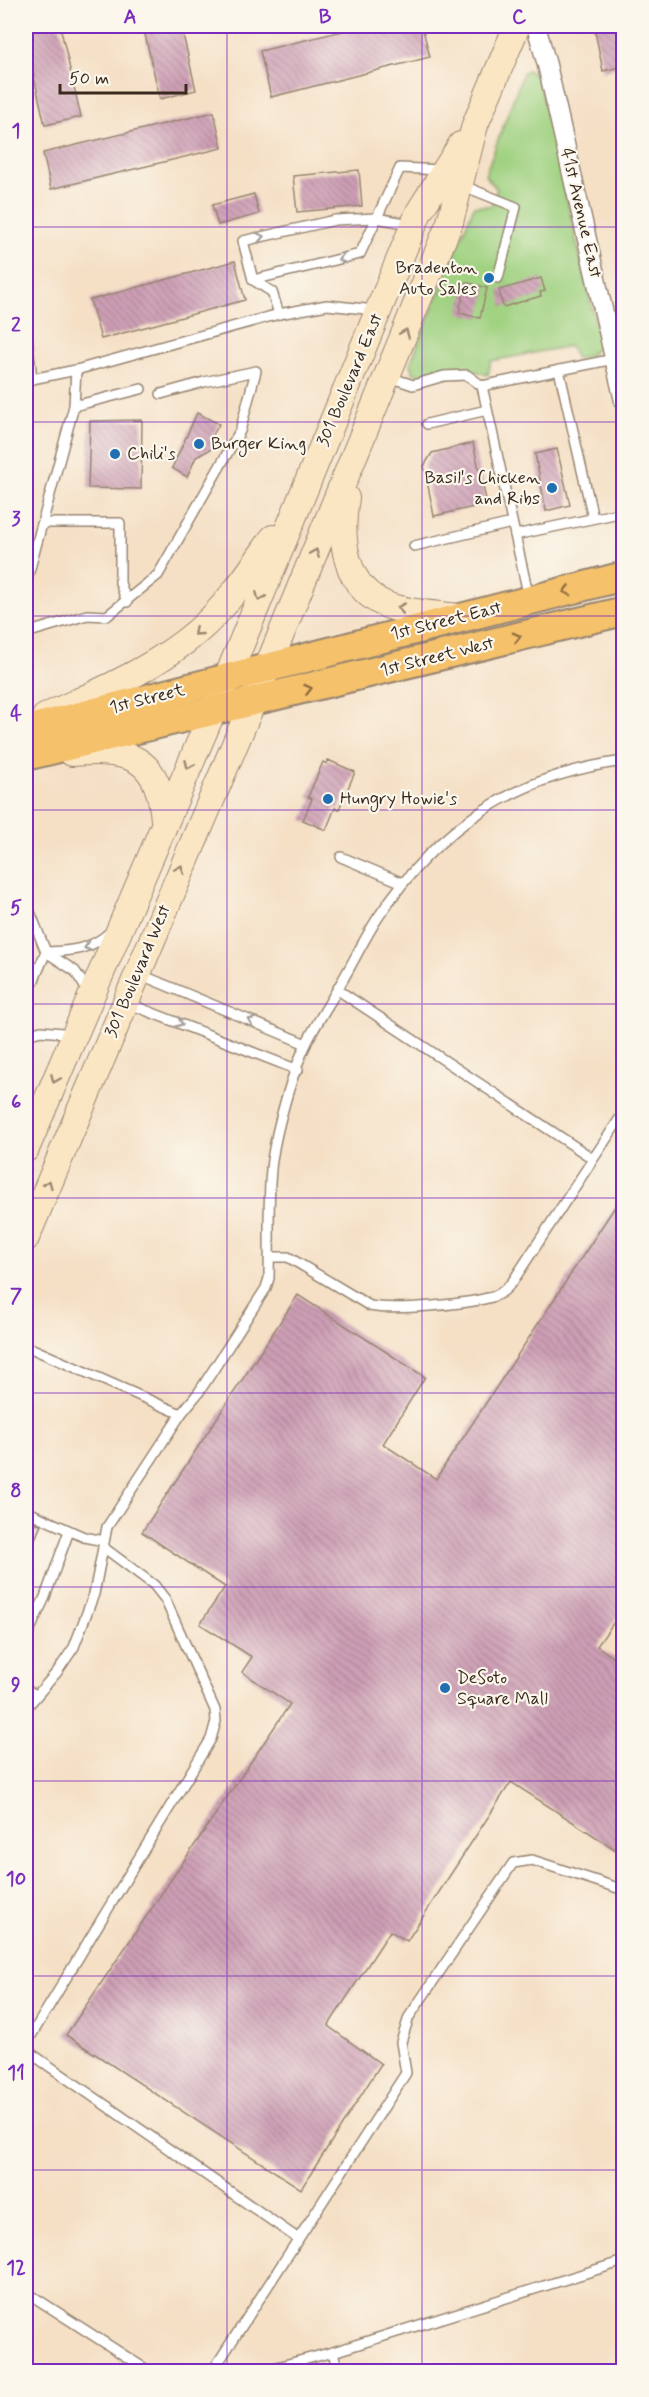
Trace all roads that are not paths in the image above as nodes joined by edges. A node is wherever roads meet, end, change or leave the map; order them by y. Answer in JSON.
{"nodes":[{"id":1,"x":517,"y":26,"type":"edge"},
{"id":2,"x":536,"y":26,"type":"edge"},
{"id":3,"x":452,"y":177,"type":"junction"},
{"id":4,"x":376,"y":218,"type":"junction"},
{"id":5,"x":413,"y":225,"type":"junction"},
{"id":6,"x":498,"y":278,"type":"dead end"},
{"id":7,"x":253,"y":280,"type":"junction"},
{"id":8,"x":379,"y":310,"type":"junction"},
{"id":9,"x":279,"y":314,"type":"junction"},
{"id":10,"x":26,"y":328,"type":"edge"},
{"id":11,"x":614,"y":359,"type":"junction"},
{"id":12,"x":559,"y":369,"type":"junction"},
{"id":13,"x":76,"y":370,"type":"junction"},
{"id":14,"x":387,"y":376,"type":"junction"},
{"id":15,"x":28,"y":378,"type":"edge"},
{"id":16,"x":482,"y":386,"type":"junction"},
{"id":17,"x":141,"y":389,"type":"dead end"},
{"id":18,"x":160,"y":394,"type":"dead end"},
{"id":19,"x":624,"y":401,"type":"edge"},
{"id":20,"x":74,"y":406,"type":"junction"},
{"id":21,"x":487,"y":410,"type":"junction"},
{"id":22,"x":427,"y":424,"type":"dead end"},
{"id":23,"x":351,"y":463,"type":"junction"},
{"id":24,"x":298,"y":504,"type":"junction"},
{"id":25,"x":624,"y":512,"type":"edge"},
{"id":26,"x":593,"y":518,"type":"junction"},
{"id":27,"x":42,"y":523,"type":"junction"},
{"id":28,"x":512,"y":523,"type":"junction"},
{"id":29,"x":515,"y":535,"type":"junction"},
{"id":30,"x":414,"y":546,"type":"dead end"},
{"id":31,"x":624,"y":576,"type":"edge"},
{"id":32,"x":26,"y":583,"type":"edge"},
{"id":33,"x":529,"y":600,"type":"junction"},
{"id":34,"x":127,"y":602,"type":"junction"},
{"id":35,"x":624,"y":611,"type":"edge"},
{"id":36,"x":459,"y":617,"type":"junction"},
{"id":37,"x":26,"y":633,"type":"edge"},
{"id":38,"x":268,"y":666,"type":"junction"},
{"id":39,"x":227,"y":678,"type":"junction"},
{"id":40,"x":251,"y":703,"type":"junction"},
{"id":41,"x":213,"y":711,"type":"junction"},
{"id":42,"x":26,"y":742,"type":"edge"},
{"id":43,"x":624,"y":761,"type":"edge"},
{"id":44,"x":164,"y":820,"type":"junction"},
{"id":45,"x":341,"y":857,"type":"dead end"},
{"id":46,"x":403,"y":883,"type":"junction"},
{"id":47,"x":26,"y":902,"type":"edge"},
{"id":48,"x":121,"y":922,"type":"junction"},
{"id":49,"x":46,"y":952,"type":"junction"},
{"id":50,"x":137,"y":973,"type":"junction"},
{"id":51,"x":338,"y":990,"type":"junction"},
{"id":52,"x":26,"y":992,"type":"edge"},
{"id":53,"x":91,"y":995,"type":"junction"},
{"id":54,"x":125,"y":1002,"type":"junction"},
{"id":55,"x":75,"y":1034,"type":"junction"},
{"id":56,"x":26,"y":1035,"type":"edge"},
{"id":57,"x":306,"y":1044,"type":"junction"},
{"id":58,"x":26,"y":1052,"type":"edge"},
{"id":59,"x":298,"y":1070,"type":"junction"},
{"id":60,"x":624,"y":1112,"type":"edge"},
{"id":61,"x":26,"y":1149,"type":"edge"},
{"id":62,"x":592,"y":1158,"type":"junction"},
{"id":63,"x":26,"y":1238,"type":"edge"},
{"id":64,"x":270,"y":1257,"type":"junction"},
{"id":65,"x":26,"y":1346,"type":"edge"},
{"id":66,"x":181,"y":1414,"type":"junction"},
{"id":67,"x":26,"y":1511,"type":"edge"},
{"id":68,"x":69,"y":1531,"type":"junction"},
{"id":69,"x":104,"y":1544,"type":"junction"},
{"id":70,"x":26,"y":1638,"type":"edge"},
{"id":71,"x":26,"y":1690,"type":"edge"},
{"id":72,"x":37,"y":1695,"type":"junction"},
{"id":73,"x":26,"y":1708,"type":"edge"},
{"id":74,"x":624,"y":1890,"type":"edge"},
{"id":75,"x":26,"y":2044,"type":"edge"},
{"id":76,"x":26,"y":2050,"type":"edge"},
{"id":77,"x":297,"y":2238,"type":"junction"},
{"id":78,"x":624,"y":2261,"type":"edge"},
{"id":79,"x":26,"y":2292,"type":"edge"},
{"id":80,"x":333,"y":2352,"type":"junction"},
{"id":81,"x":150,"y":2372,"type":"edge"},
{"id":82,"x":212,"y":2372,"type":"edge"},
{"id":83,"x":258,"y":2372,"type":"edge"},
{"id":84,"x":338,"y":2372,"type":"edge"}],
"edges":[{"from":1,"to":3,"type":"main road","name":"301 Boulevard East"},
{"from":2,"to":11,"type":"street","name":"41st Avenue East"},
{"from":3,"to":4,"type":"lane"},
{"from":3,"to":5,"type":"main road","name":"301 Boulevard East"},
{"from":3,"to":6,"type":"lane"},
{"from":14,"to":3,"type":"main road","name":"301 Boulevard East","one_way":true},
{"from":4,"to":5,"type":"lane"},
{"from":4,"to":7,"type":"lane","one_way":true},
{"from":7,"to":4,"type":"lane","one_way":true},
{"from":5,"to":8,"type":"main road","name":"301 Boulevard East"},
{"from":7,"to":9,"type":"lane"},
{"from":8,"to":9,"type":"lane"},
{"from":8,"to":24,"type":"main road","name":"301 Boulevard East"},
{"from":9,"to":13,"type":"lane"},
{"from":10,"to":15,"type":"lane"},
{"from":11,"to":12,"type":"lane"},
{"from":11,"to":19,"type":"street","name":"41st Avenue East"},
{"from":12,"to":16,"type":"lane"},
{"from":12,"to":26,"type":"lane"},
{"from":13,"to":15,"type":"lane"},
{"from":13,"to":20,"type":"lane"},
{"from":14,"to":16,"type":"lane"},
{"from":14,"to":23,"type":"main road","name":"301 Boulevard East"},
{"from":16,"to":21,"type":"lane"},
{"from":17,"to":20,"type":"lane"},
{"from":18,"to":34,"type":"lane"},
{"from":20,"to":27,"type":"lane"},
{"from":21,"to":22,"type":"lane"},
{"from":21,"to":28,"type":"lane"},
{"from":36,"to":23,"type":"main road","one_way":true},
{"from":38,"to":23,"type":"main road","name":"301 Boulevard East","one_way":true},
{"from":24,"to":39,"type":"main road","name":"301 Boulevard East","one_way":true},
{"from":24,"to":42,"type":"main road","one_way":true},
{"from":25,"to":26,"type":"lane"},
{"from":26,"to":29,"type":"lane"},
{"from":27,"to":32,"type":"lane"},
{"from":27,"to":34,"type":"lane"},
{"from":28,"to":29,"type":"lane"},
{"from":28,"to":30,"type":"lane"},
{"from":29,"to":33,"type":"lane"},
{"from":31,"to":33,"type":"main road","name":"1st Street East","one_way":true},
{"from":33,"to":36,"type":"main road","name":"1st Street East"},
{"from":34,"to":37,"type":"lane"},
{"from":40,"to":35,"type":"main road","name":"1st Street West","one_way":true},
{"from":36,"to":38,"type":"main road","name":"1st Street East"},
{"from":38,"to":39,"type":"main road","name":"1st Street"},
{"from":38,"to":40,"type":"main road","name":"301 Boulevard East"},
{"from":39,"to":41,"type":"main road","name":"301 Boulevard East"},
{"from":39,"to":42,"type":"main road","name":"1st Street"},
{"from":40,"to":41,"type":"main road","name":"1st Street"},
{"from":50,"to":40,"type":"main road","name":"301 Boulevard West","one_way":true},
{"from":41,"to":42,"type":"main road","name":"1st Street"},
{"from":41,"to":44,"type":"main road","name":"301 Boulevard West","one_way":true},
{"from":42,"to":44,"type":"main road"},
{"from":43,"to":46,"type":"lane"},
{"from":44,"to":48,"type":"main road","name":"301 Boulevard West"},
{"from":45,"to":46,"type":"lane"},
{"from":46,"to":51,"type":"lane"},
{"from":47,"to":49,"type":"lane"},
{"from":48,"to":49,"type":"lane","one_way":true},
{"from":48,"to":53,"type":"main road","name":"301 Boulevard West"},
{"from":49,"to":52,"type":"lane"},
{"from":49,"to":53,"type":"lane"},
{"from":50,"to":54,"type":"main road","name":"301 Boulevard West"},
{"from":57,"to":50,"type":"lane","one_way":true},
{"from":51,"to":57,"type":"lane"},
{"from":51,"to":62,"type":"lane"},
{"from":53,"to":55,"type":"main road","name":"301 Boulevard West"},
{"from":54,"to":59,"type":"lane","one_way":true},
{"from":63,"to":54,"type":"main road","name":"301 Boulevard West","one_way":true},
{"from":55,"to":56,"type":"lane"},
{"from":55,"to":61,"type":"main road","name":"301 Boulevard West","one_way":true},
{"from":56,"to":58,"type":"lane"},
{"from":57,"to":59,"type":"lane"},
{"from":59,"to":64,"type":"lane"},
{"from":60,"to":62,"type":"lane"},
{"from":62,"to":64,"type":"lane"},
{"from":64,"to":66,"type":"lane"},
{"from":65,"to":66,"type":"lane"},
{"from":66,"to":69,"type":"lane"},
{"from":67,"to":68,"type":"lane"},
{"from":68,"to":69,"type":"lane"},
{"from":68,"to":70,"type":"lane"},
{"from":69,"to":72,"type":"lane"},
{"from":69,"to":75,"type":"lane"},
{"from":71,"to":72,"type":"lane"},
{"from":72,"to":73,"type":"lane"},
{"from":74,"to":77,"type":"lane"},
{"from":76,"to":77,"type":"lane"},
{"from":77,"to":82,"type":"lane"},
{"from":78,"to":80,"type":"lane"},
{"from":79,"to":81,"type":"lane"},
{"from":80,"to":83,"type":"lane"},
{"from":80,"to":84,"type":"lane"}]}
